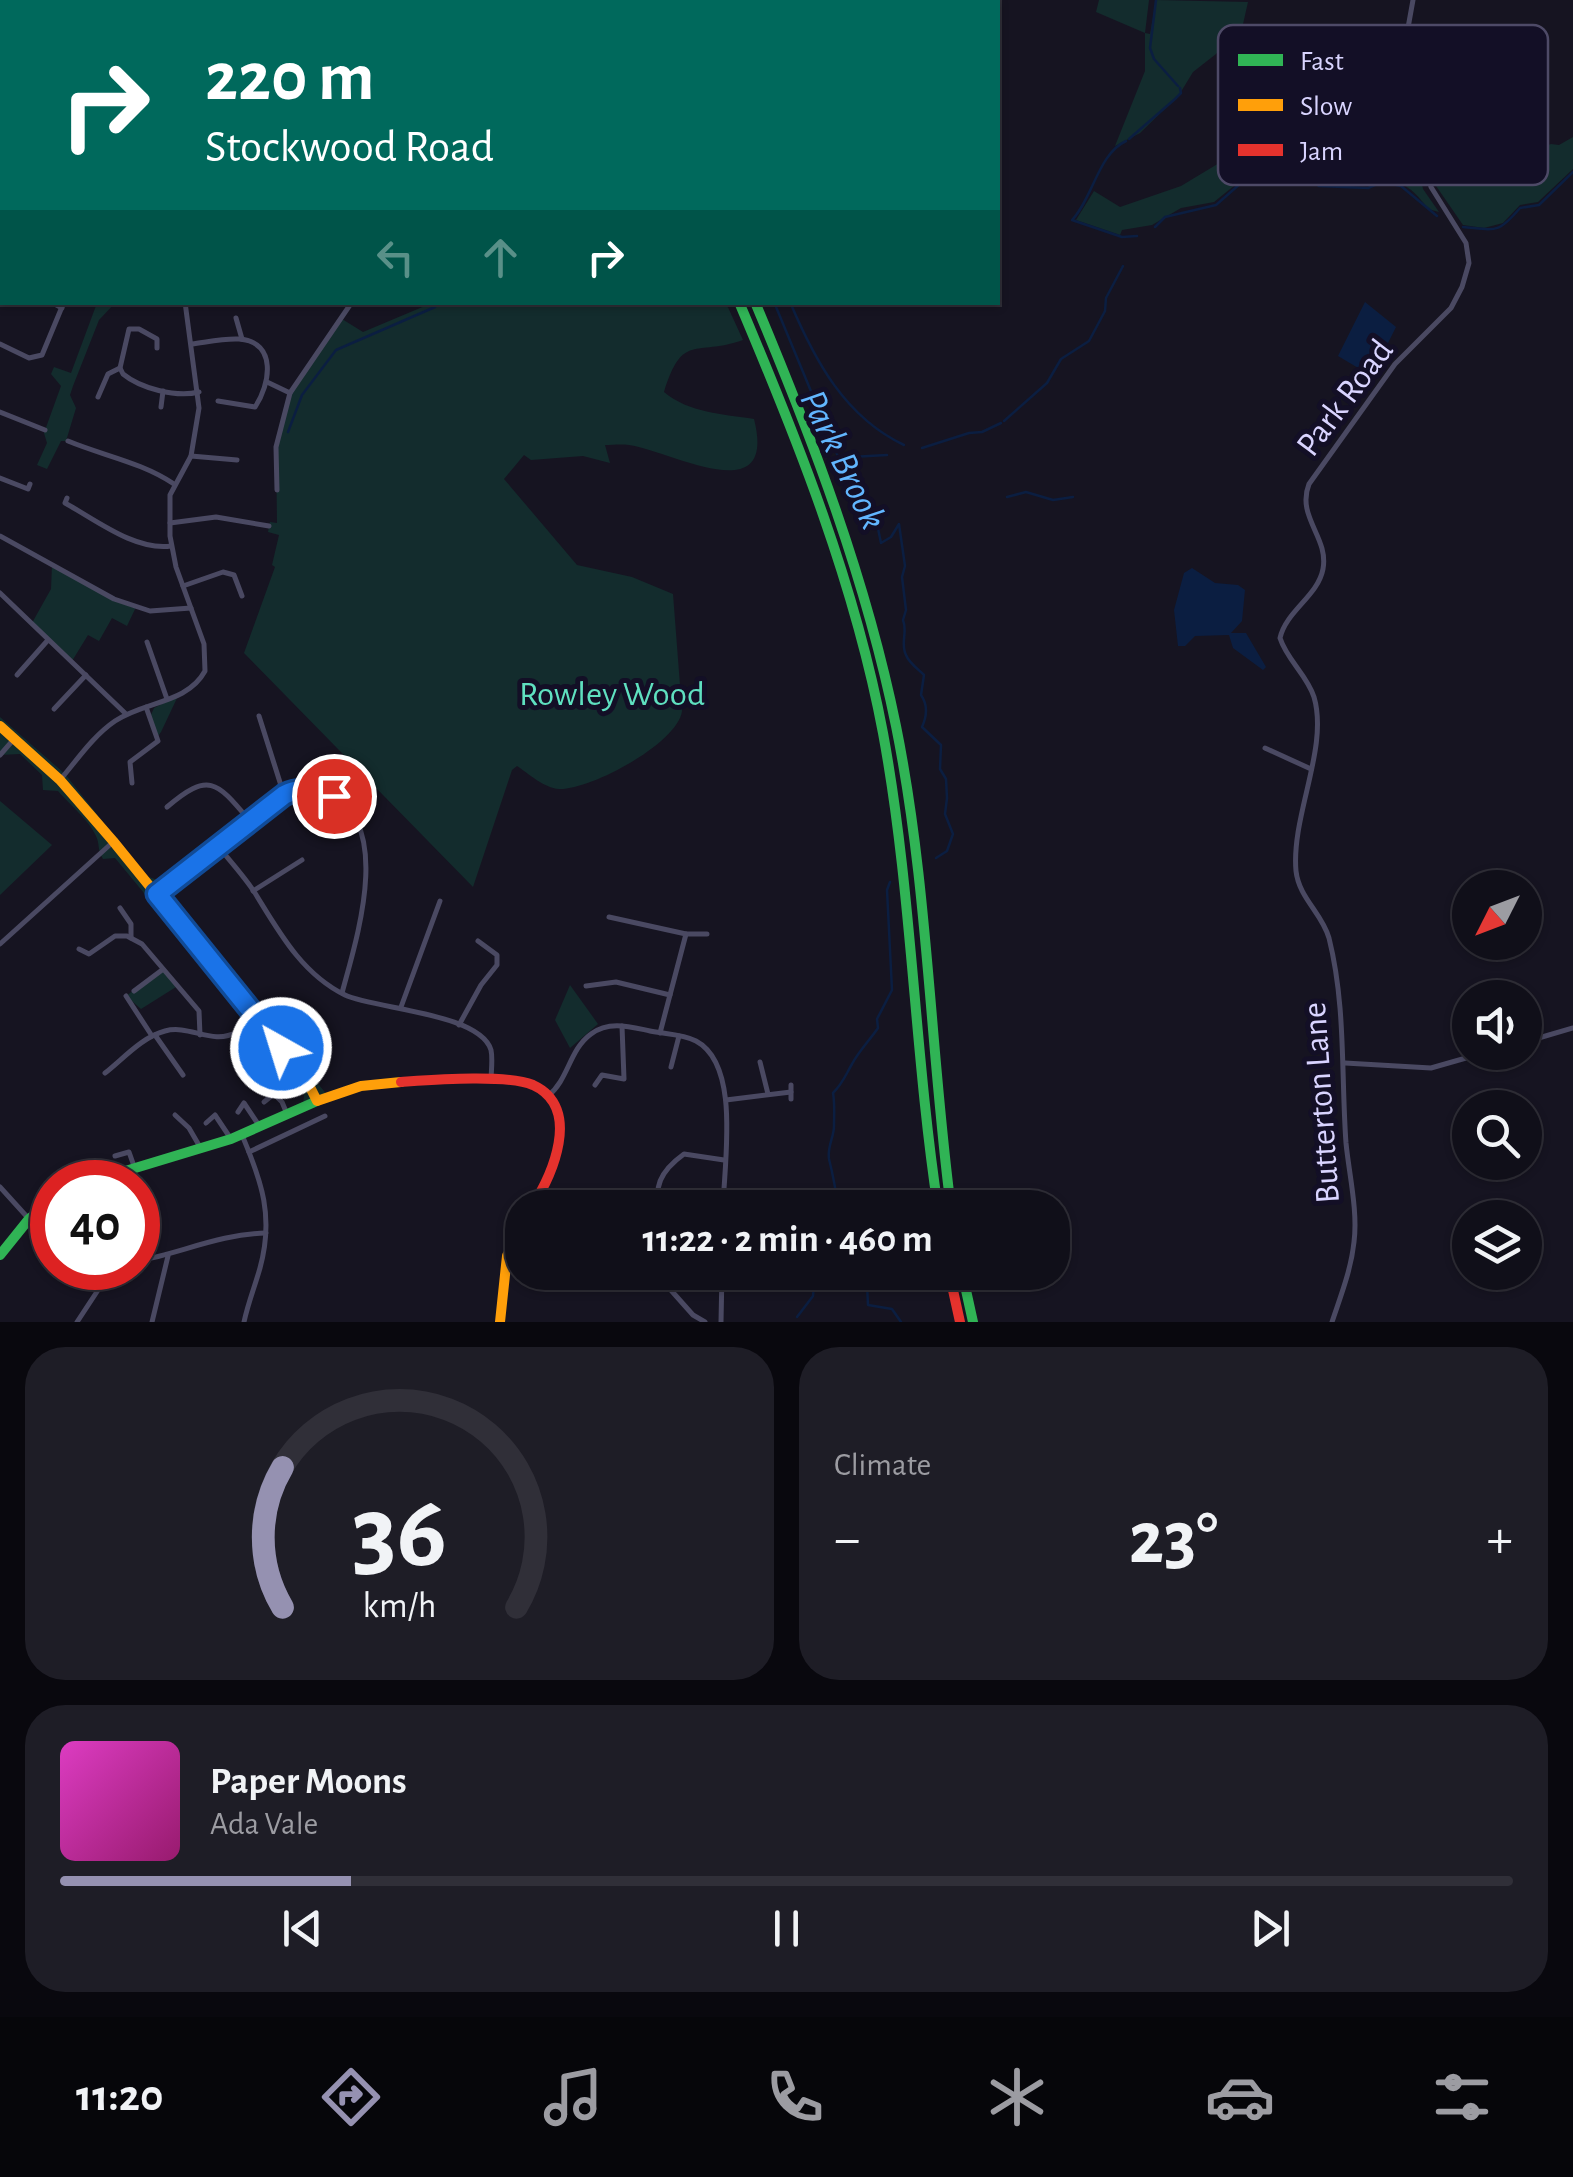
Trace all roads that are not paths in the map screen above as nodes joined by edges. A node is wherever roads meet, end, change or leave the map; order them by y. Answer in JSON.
{"nodes":[{"id":1,"x":1413,"y":0,"type":"edge"},
{"id":2,"x":1408,"y":25,"type":"edge"},
{"id":3,"x":1431,"y":185,"type":"edge"},
{"id":4,"x":63,"y":305,"type":"edge"},
{"id":5,"x":186,"y":305,"type":"edge"},
{"id":6,"x":350,"y":305,"type":"edge"},
{"id":7,"x":741,"y":305,"type":"edge"},
{"id":8,"x":755,"y":305,"type":"edge"},
{"id":9,"x":236,"y":318,"type":"dead end"},
{"id":10,"x":242,"y":339,"type":"junction"},
{"id":11,"x":0,"y":344,"type":"edge"},
{"id":12,"x":192,"y":344,"type":"junction"},
{"id":13,"x":156,"y":348,"type":"dead end"},
{"id":14,"x":120,"y":368,"type":"junction"},
{"id":15,"x":268,"y":382,"type":"junction"},
{"id":16,"x":163,"y":391,"type":"junction"},
{"id":17,"x":199,"y":392,"type":"junction"},
{"id":18,"x":290,"y":393,"type":"junction"},
{"id":19,"x":227,"y":394,"type":"dead end"},
{"id":20,"x":98,"y":397,"type":"dead end"},
{"id":21,"x":160,"y":407,"type":"dead end"},
{"id":22,"x":0,"y":412,"type":"edge"},
{"id":23,"x":45,"y":430,"type":"dead end"},
{"id":24,"x":71,"y":445,"type":"dead end"},
{"id":25,"x":191,"y":456,"type":"junction"},
{"id":26,"x":237,"y":460,"type":"dead end"},
{"id":27,"x":0,"y":478,"type":"edge"},
{"id":28,"x":174,"y":484,"type":"junction"},
{"id":29,"x":25,"y":488,"type":"dead end"},
{"id":30,"x":277,"y":490,"type":"dead end"},
{"id":31,"x":67,"y":498,"type":"dead end"},
{"id":32,"x":170,"y":523,"type":"junction"},
{"id":33,"x":269,"y":526,"type":"dead end"},
{"id":34,"x":0,"y":536,"type":"edge"},
{"id":35,"x":171,"y":546,"type":"junction"},
{"id":36,"x":183,"y":586,"type":"junction"},
{"id":37,"x":0,"y":593,"type":"edge"},
{"id":38,"x":242,"y":596,"type":"dead end"},
{"id":39,"x":191,"y":608,"type":"junction"},
{"id":40,"x":48,"y":640,"type":"junction"},
{"id":41,"x":147,"y":642,"type":"dead end"},
{"id":42,"x":17,"y":675,"type":"dead end"},
{"id":43,"x":86,"y":675,"type":"junction"},
{"id":44,"x":167,"y":700,"type":"junction"},
{"id":45,"x":146,"y":706,"type":"junction"},
{"id":46,"x":54,"y":709,"type":"dead end"},
{"id":47,"x":126,"y":714,"type":"junction"},
{"id":48,"x":259,"y":716,"type":"dead end"},
{"id":49,"x":0,"y":726,"type":"edge"},
{"id":50,"x":14,"y":740,"type":"junction"},
{"id":51,"x":1266,"y":748,"type":"dead end"},
{"id":52,"x":0,"y":755,"type":"edge"},
{"id":53,"x":1311,"y":769,"type":"junction"},
{"id":54,"x":60,"y":780,"type":"junction"},
{"id":55,"x":132,"y":783,"type":"dead end"},
{"id":56,"x":284,"y":795,"type":"junction"},
{"id":57,"x":168,"y":807,"type":"dead end"},
{"id":58,"x":249,"y":820,"type":"junction"},
{"id":59,"x":113,"y":842,"type":"junction"},
{"id":60,"x":217,"y":845,"type":"junction"},
{"id":61,"x":302,"y":860,"type":"dead end"},
{"id":62,"x":1300,"y":886,"type":"joint"},
{"id":63,"x":254,"y":890,"type":"junction"},
{"id":64,"x":157,"y":894,"type":"junction"},
{"id":65,"x":440,"y":901,"type":"dead end"},
{"id":66,"x":120,"y":908,"type":"dead end"},
{"id":67,"x":609,"y":917,"type":"dead end"},
{"id":68,"x":686,"y":934,"type":"junction"},
{"id":69,"x":707,"y":934,"type":"dead end"},
{"id":70,"x":131,"y":938,"type":"junction"},
{"id":71,"x":478,"y":940,"type":"dead end"},
{"id":72,"x":0,"y":944,"type":"edge"},
{"id":73,"x":80,"y":949,"type":"dead end"},
{"id":74,"x":162,"y":970,"type":"junction"},
{"id":75,"x":586,"y":986,"type":"dead end"},
{"id":76,"x":134,"y":990,"type":"dead end"},
{"id":77,"x":342,"y":993,"type":"junction"},
{"id":78,"x":670,"y":995,"type":"junction"},
{"id":79,"x":126,"y":996,"type":"dead end"},
{"id":80,"x":401,"y":1007,"type":"junction"},
{"id":81,"x":256,"y":1018,"type":"junction"},
{"id":82,"x":459,"y":1025,"type":"junction"},
{"id":83,"x":622,"y":1026,"type":"junction"},
{"id":84,"x":1573,"y":1028,"type":"edge"},
{"id":85,"x":660,"y":1033,"type":"junction"},
{"id":86,"x":200,"y":1034,"type":"junction"},
{"id":87,"x":154,"y":1036,"type":"junction"},
{"id":88,"x":679,"y":1036,"type":"junction"},
{"id":89,"x":1542,"y":1037,"type":"edge"},
{"id":90,"x":760,"y":1062,"type":"dead end"},
{"id":91,"x":1452,"y":1062,"type":"edge"},
{"id":92,"x":1346,"y":1063,"type":"junction"},
{"id":93,"x":672,"y":1068,"type":"dead end"},
{"id":94,"x":105,"y":1073,"type":"dead end"},
{"id":95,"x":183,"y":1075,"type":"dead end"},
{"id":96,"x":491,"y":1081,"type":"junction"},
{"id":97,"x":595,"y":1085,"type":"dead end"},
{"id":98,"x":791,"y":1092,"type":"dead end"},
{"id":99,"x":768,"y":1094,"type":"junction"},
{"id":100,"x":548,"y":1096,"type":"junction"},
{"id":101,"x":726,"y":1100,"type":"junction"},
{"id":102,"x":317,"y":1101,"type":"junction"},
{"id":103,"x":264,"y":1102,"type":"dead end"},
{"id":104,"x":238,"y":1112,"type":"dead end"},
{"id":105,"x":287,"y":1114,"type":"junction"},
{"id":106,"x":175,"y":1115,"type":"dead end"},
{"id":107,"x":325,"y":1116,"type":"dead end"},
{"id":108,"x":206,"y":1124,"type":"dead end"},
{"id":109,"x":260,"y":1127,"type":"junction"},
{"id":110,"x":236,"y":1137,"type":"junction"},
{"id":111,"x":202,"y":1149,"type":"junction"},
{"id":112,"x":249,"y":1152,"type":"junction"},
{"id":113,"x":115,"y":1156,"type":"dead end"},
{"id":114,"x":132,"y":1160,"type":"edge"},
{"id":115,"x":724,"y":1160,"type":"junction"},
{"id":116,"x":160,"y":1162,"type":"edge"},
{"id":117,"x":0,"y":1187,"type":"edge"},
{"id":118,"x":543,"y":1190,"type":"edge"},
{"id":119,"x":657,"y":1190,"type":"edge"},
{"id":120,"x":724,"y":1190,"type":"edge"},
{"id":121,"x":936,"y":1190,"type":"edge"},
{"id":122,"x":949,"y":1190,"type":"edge"},
{"id":123,"x":28,"y":1219,"type":"joint"},
{"id":124,"x":266,"y":1233,"type":"junction"},
{"id":125,"x":0,"y":1254,"type":"edge"},
{"id":126,"x":168,"y":1256,"type":"junction"},
{"id":127,"x":160,"y":1257,"type":"edge"},
{"id":128,"x":505,"y":1269,"type":"edge"},
{"id":129,"x":98,"y":1290,"type":"edge"},
{"id":130,"x":671,"y":1290,"type":"edge"},
{"id":131,"x":722,"y":1290,"type":"edge"},
{"id":132,"x":953,"y":1290,"type":"edge"},
{"id":133,"x":966,"y":1290,"type":"edge"},
{"id":134,"x":77,"y":1322,"type":"edge"},
{"id":135,"x":152,"y":1322,"type":"edge"},
{"id":136,"x":244,"y":1322,"type":"edge"},
{"id":137,"x":500,"y":1322,"type":"edge"},
{"id":138,"x":705,"y":1322,"type":"edge"},
{"id":139,"x":721,"y":1322,"type":"edge"},
{"id":140,"x":960,"y":1322,"type":"edge"},
{"id":141,"x":973,"y":1322,"type":"edge"},
{"id":142,"x":1332,"y":1322,"type":"edge"}],
"edges":[{"from":1,"to":2,"type":"street","name":"Park Road"},
{"from":3,"to":53,"type":"street","name":"Park Road"},
{"from":4,"to":11,"type":"street"},
{"from":5,"to":12,"type":"street"},
{"from":6,"to":18,"type":"street"},
{"from":7,"to":121,"type":"main road"},
{"from":8,"to":122,"type":"main road"},
{"from":9,"to":10,"type":"street"},
{"from":10,"to":12,"type":"street"},
{"from":10,"to":15,"type":"street"},
{"from":12,"to":17,"type":"street"},
{"from":13,"to":14,"type":"street"},
{"from":14,"to":16,"type":"street"},
{"from":14,"to":20,"type":"street"},
{"from":15,"to":18,"type":"street"},
{"from":15,"to":19,"type":"street"},
{"from":16,"to":17,"type":"street"},
{"from":16,"to":21,"type":"street"},
{"from":17,"to":25,"type":"street"},
{"from":18,"to":30,"type":"street"},
{"from":22,"to":23,"type":"street"},
{"from":24,"to":28,"type":"street"},
{"from":25,"to":26,"type":"street"},
{"from":25,"to":28,"type":"street"},
{"from":27,"to":29,"type":"street"},
{"from":28,"to":32,"type":"street"},
{"from":31,"to":35,"type":"street"},
{"from":32,"to":33,"type":"street"},
{"from":32,"to":35,"type":"street"},
{"from":34,"to":39,"type":"street"},
{"from":35,"to":36,"type":"street"},
{"from":36,"to":38,"type":"street"},
{"from":36,"to":39,"type":"street"},
{"from":37,"to":40,"type":"street"},
{"from":39,"to":44,"type":"street"},
{"from":40,"to":42,"type":"street"},
{"from":40,"to":43,"type":"street"},
{"from":41,"to":44,"type":"street"},
{"from":43,"to":46,"type":"street"},
{"from":43,"to":47,"type":"street"},
{"from":44,"to":45,"type":"street"},
{"from":45,"to":47,"type":"street"},
{"from":45,"to":55,"type":"street"},
{"from":47,"to":54,"type":"street"},
{"from":48,"to":56,"type":"street"},
{"from":49,"to":50,"type":"main road"},
{"from":50,"to":52,"type":"street"},
{"from":50,"to":54,"type":"main road"},
{"from":51,"to":53,"type":"street"},
{"from":53,"to":62,"type":"street","name":"Park Road"},
{"from":54,"to":59,"type":"main road"},
{"from":56,"to":58,"type":"street"},
{"from":56,"to":77,"type":"street"},
{"from":57,"to":58,"type":"street"},
{"from":58,"to":60,"type":"street"},
{"from":59,"to":64,"type":"main road"},
{"from":59,"to":72,"type":"street"},
{"from":60,"to":63,"type":"street"},
{"from":60,"to":64,"type":"street"},
{"from":61,"to":63,"type":"street"},
{"from":62,"to":92,"type":"street","name":"Butterton Lane"},
{"from":63,"to":77,"type":"street"},
{"from":64,"to":81,"type":"main road"},
{"from":65,"to":80,"type":"street"},
{"from":66,"to":70,"type":"street"},
{"from":67,"to":68,"type":"street"},
{"from":68,"to":69,"type":"street"},
{"from":68,"to":78,"type":"street"},
{"from":70,"to":73,"type":"street"},
{"from":70,"to":74,"type":"street"},
{"from":71,"to":82,"type":"street"},
{"from":74,"to":76,"type":"street"},
{"from":74,"to":86,"type":"street"},
{"from":75,"to":78,"type":"street"},
{"from":77,"to":80,"type":"street"},
{"from":78,"to":85,"type":"street"},
{"from":79,"to":87,"type":"street"},
{"from":80,"to":82,"type":"street"},
{"from":81,"to":86,"type":"street"},
{"from":81,"to":102,"type":"main road"},
{"from":82,"to":96,"type":"street"},
{"from":83,"to":85,"type":"street"},
{"from":83,"to":97,"type":"street"},
{"from":83,"to":100,"type":"street"},
{"from":84,"to":89,"type":"street"},
{"from":85,"to":88,"type":"street"},
{"from":86,"to":87,"type":"street"},
{"from":87,"to":94,"type":"street"},
{"from":87,"to":95,"type":"street"},
{"from":88,"to":93,"type":"street"},
{"from":88,"to":101,"type":"street"},
{"from":90,"to":99,"type":"street"},
{"from":91,"to":92,"type":"street"},
{"from":92,"to":142,"type":"street","name":"Butterton Lane"},
{"from":96,"to":100,"type":"main road"},
{"from":96,"to":102,"type":"main road"},
{"from":98,"to":99,"type":"street"},
{"from":99,"to":101,"type":"street"},
{"from":100,"to":118,"type":"main road"},
{"from":101,"to":115,"type":"street"},
{"from":102,"to":105,"type":"main road"},
{"from":103,"to":105,"type":"street"},
{"from":104,"to":109,"type":"street"},
{"from":105,"to":109,"type":"main road"},
{"from":106,"to":111,"type":"street"},
{"from":107,"to":112,"type":"street"},
{"from":108,"to":110,"type":"street"},
{"from":109,"to":110,"type":"main road"},
{"from":110,"to":111,"type":"main road"},
{"from":110,"to":112,"type":"street"},
{"from":111,"to":116,"type":"main road"},
{"from":112,"to":124,"type":"street"},
{"from":113,"to":114,"type":"street"},
{"from":115,"to":119,"type":"street"},
{"from":115,"to":120,"type":"street"},
{"from":117,"to":123,"type":"street"},
{"from":123,"to":125,"type":"main road"},
{"from":124,"to":126,"type":"street"},
{"from":124,"to":136,"type":"street"},
{"from":126,"to":127,"type":"street"},
{"from":126,"to":135,"type":"street"},
{"from":128,"to":137,"type":"main road"},
{"from":129,"to":134,"type":"street"},
{"from":130,"to":138,"type":"street"},
{"from":131,"to":139,"type":"street"},
{"from":132,"to":140,"type":"main road"},
{"from":133,"to":141,"type":"main road"}]}
